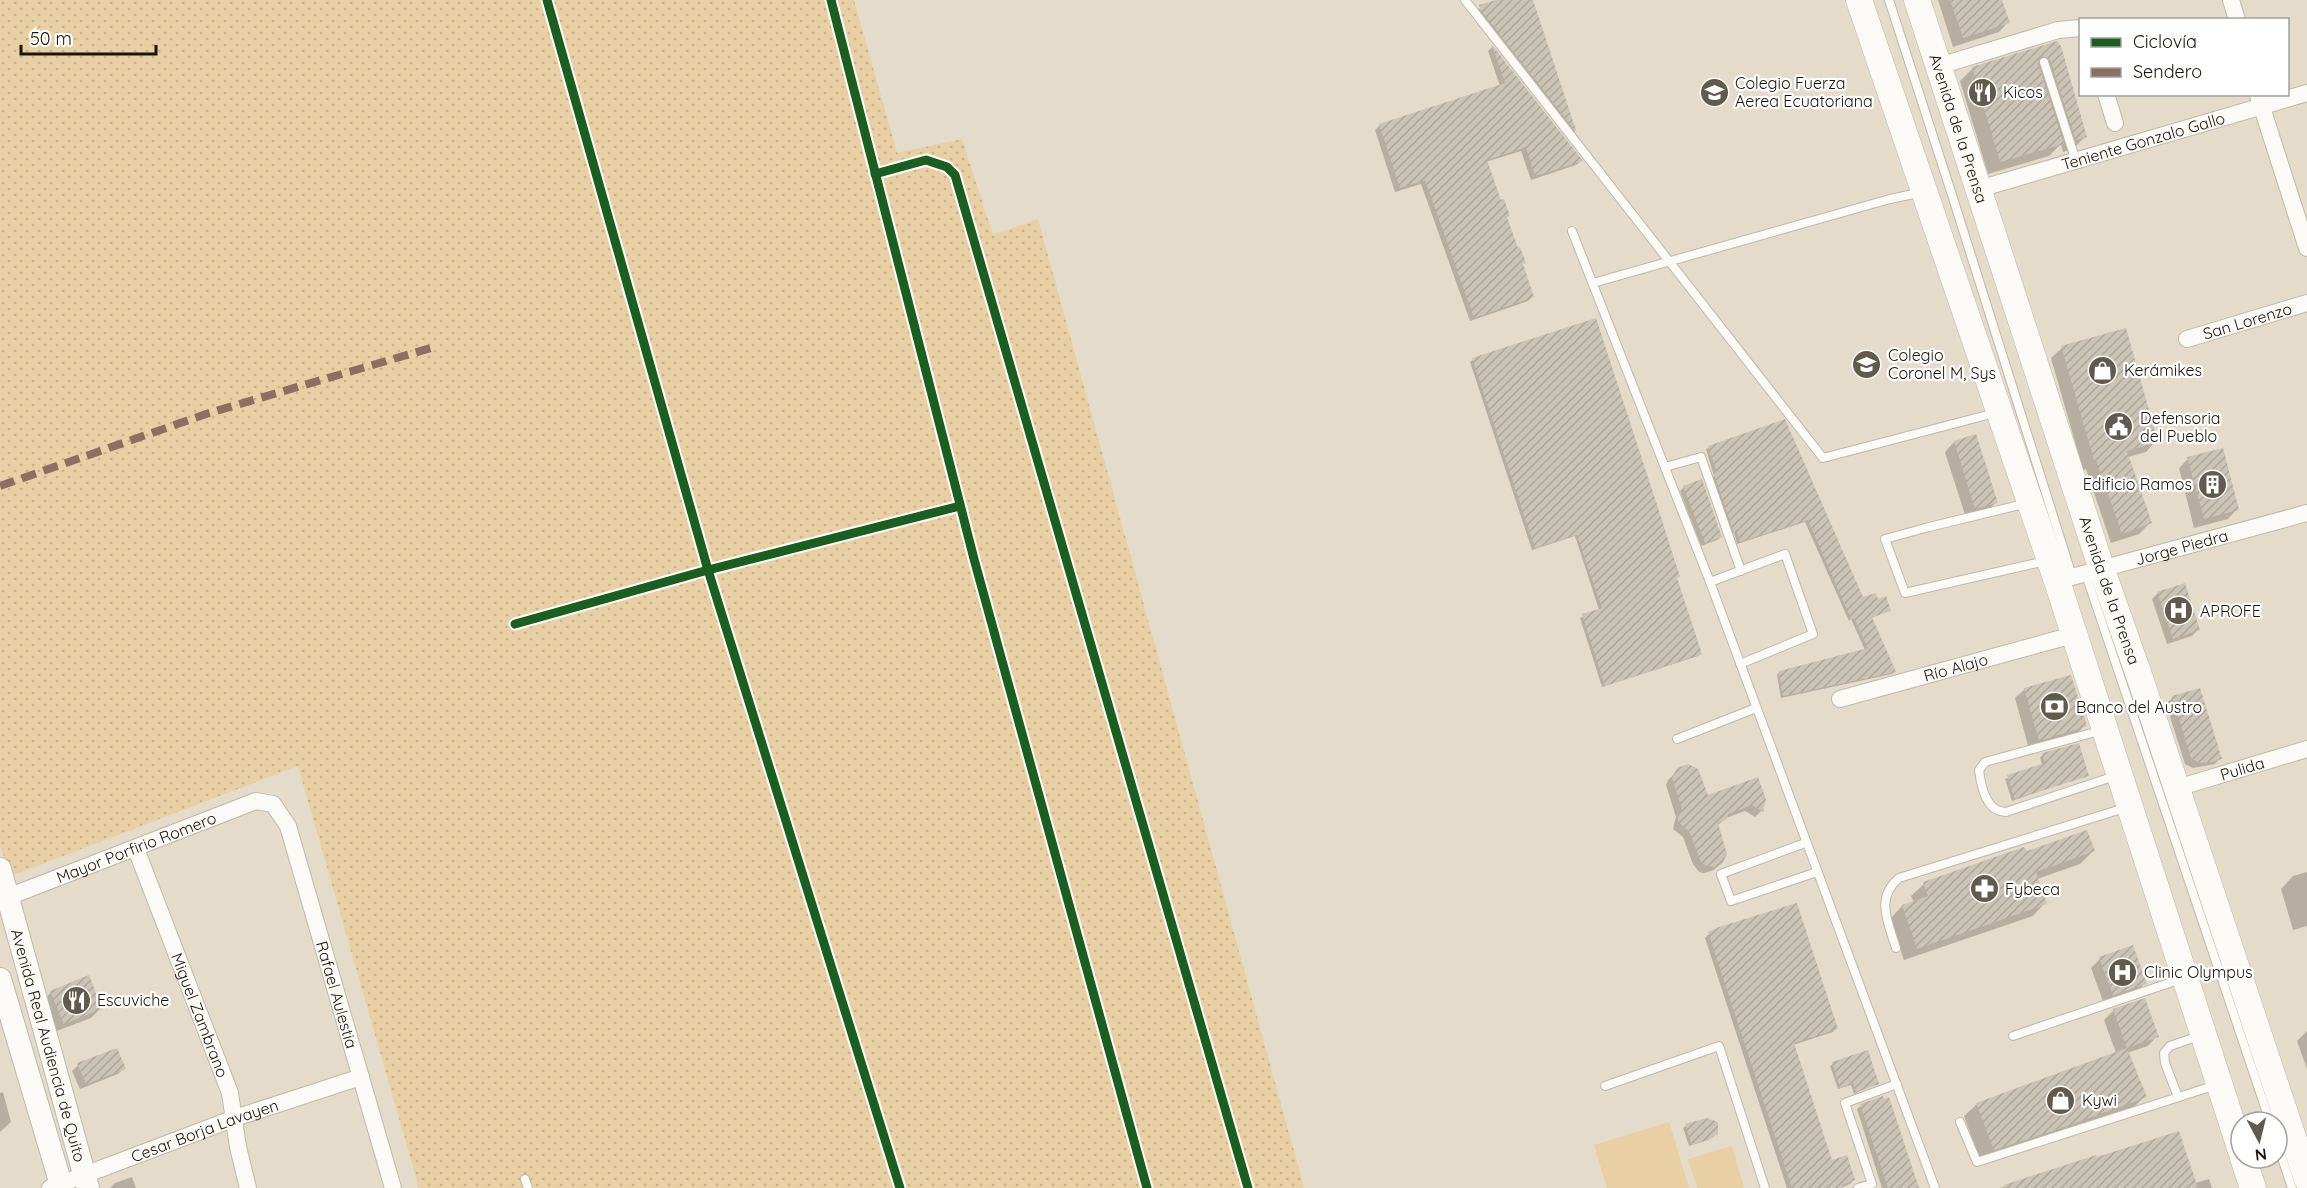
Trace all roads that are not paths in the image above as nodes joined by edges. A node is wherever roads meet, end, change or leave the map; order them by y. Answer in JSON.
{"nodes":[{"id":1,"x":1465,"y":0,"type":"edge"},
{"id":2,"x":1859,"y":0,"type":"edge"},
{"id":3,"x":1889,"y":0,"type":"edge"},
{"id":4,"x":1917,"y":0,"type":"edge"},
{"id":5,"x":2231,"y":0,"type":"edge"},
{"id":6,"x":2236,"y":18,"type":"edge"},
{"id":7,"x":2079,"y":28,"type":"edge"},
{"id":8,"x":2044,"y":62,"type":"dead end"},
{"id":9,"x":1939,"y":66,"type":"junction"},
{"id":10,"x":2307,"y":93,"type":"edge"},
{"id":11,"x":2107,"y":96,"type":"edge"},
{"id":12,"x":2287,"y":96,"type":"edge"},
{"id":13,"x":2289,"y":96,"type":"edge"},
{"id":14,"x":2260,"y":100,"type":"edge"},
{"id":15,"x":2115,"y":123,"type":"dead end"},
{"id":16,"x":2076,"y":161,"type":"junction"},
{"id":17,"x":1979,"y":189,"type":"junction"},
{"id":18,"x":1925,"y":192,"type":"junction"},
{"id":19,"x":1572,"y":231,"type":"dead end"},
{"id":20,"x":2307,"y":248,"type":"edge"},
{"id":21,"x":1593,"y":283,"type":"junction"},
{"id":22,"x":2307,"y":303,"type":"edge"},
{"id":23,"x":2187,"y":339,"type":"dead end"},
{"id":24,"x":1999,"y":412,"type":"junction"},
{"id":25,"x":1665,"y":467,"type":"junction"},
{"id":26,"x":2031,"y":503,"type":"junction"},
{"id":27,"x":2307,"y":513,"type":"edge"},
{"id":28,"x":1741,"y":571,"type":"junction"},
{"id":29,"x":2073,"y":571,"type":"junction"},
{"id":30,"x":1710,"y":582,"type":"junction"},
{"id":31,"x":2073,"y":636,"type":"junction"},
{"id":32,"x":1740,"y":664,"type":"junction"},
{"id":33,"x":1840,"y":699,"type":"dead end"},
{"id":34,"x":1756,"y":708,"type":"junction"},
{"id":35,"x":2103,"y":730,"type":"junction"},
{"id":36,"x":1677,"y":739,"type":"dead end"},
{"id":37,"x":2307,"y":749,"type":"edge"},
{"id":38,"x":2118,"y":775,"type":"junction"},
{"id":39,"x":2177,"y":788,"type":"junction"},
{"id":40,"x":273,"y":804,"type":"joint"},
{"id":41,"x":2129,"y":807,"type":"junction"},
{"id":42,"x":1805,"y":843,"type":"junction"},
{"id":43,"x":136,"y":849,"type":"junction"},
{"id":44,"x":0,"y":869,"type":"edge"},
{"id":45,"x":1817,"y":872,"type":"junction"},
{"id":46,"x":4,"y":898,"type":"edge"},
{"id":47,"x":1896,"y":948,"type":"dead end"},
{"id":48,"x":2184,"y":978,"type":"junction"},
{"id":49,"x":0,"y":979,"type":"edge"},
{"id":50,"x":2203,"y":1035,"type":"junction"},
{"id":51,"x":2013,"y":1036,"type":"dead end"},
{"id":52,"x":362,"y":1077,"type":"junction"},
{"id":53,"x":1897,"y":1084,"type":"junction"},
{"id":54,"x":2219,"y":1084,"type":"junction"},
{"id":55,"x":1605,"y":1086,"type":"dead end"},
{"id":56,"x":2178,"y":1097,"type":"junction"},
{"id":57,"x":2266,"y":1110,"type":"edge"},
{"id":58,"x":2229,"y":1114,"type":"edge"},
{"id":59,"x":235,"y":1118,"type":"junction"},
{"id":60,"x":1960,"y":1122,"type":"dead end"},
{"id":61,"x":2247,"y":1170,"type":"edge"},
{"id":62,"x":2286,"y":1170,"type":"edge"},
{"id":63,"x":2307,"y":1179,"type":"edge"},
{"id":64,"x":86,"y":1181,"type":"edge"},
{"id":65,"x":57,"y":1187,"type":"edge"},
{"id":66,"x":249,"y":1188,"type":"edge"},
{"id":67,"x":393,"y":1188,"type":"edge"},
{"id":68,"x":1765,"y":1188,"type":"edge"},
{"id":69,"x":1858,"y":1188,"type":"edge"},
{"id":70,"x":1935,"y":1188,"type":"edge"},
{"id":71,"x":2253,"y":1188,"type":"edge"},
{"id":72,"x":2292,"y":1188,"type":"edge"}],
"edges":[{"from":1,"to":24,"type":"lane"},
{"from":2,"to":18,"type":"main road","name":"Avenida de la Prensa"},
{"from":3,"to":29,"type":"lane"},
{"from":4,"to":9,"type":"main road","name":"Avenida de la Prensa"},
{"from":5,"to":6,"type":"street"},
{"from":7,"to":9,"type":"street"},
{"from":8,"to":16,"type":"lane"},
{"from":9,"to":17,"type":"main road","name":"Avenida de la Prensa"},
{"from":10,"to":13,"type":"street","name":"Teniente Gonzalo Gallo"},
{"from":11,"to":15,"type":"street"},
{"from":12,"to":14,"type":"street","name":"Teniente Gonzalo Gallo"},
{"from":14,"to":16,"type":"street","name":"Teniente Gonzalo Gallo"},
{"from":14,"to":20,"type":"street"},
{"from":16,"to":17,"type":"street","name":"Teniente Gonzalo Gallo"},
{"from":17,"to":29,"type":"main road","name":"Avenida de la Prensa"},
{"from":18,"to":21,"type":"lane"},
{"from":18,"to":24,"type":"main road","name":"Avenida de la Prensa"},
{"from":19,"to":21,"type":"lane"},
{"from":21,"to":25,"type":"lane"},
{"from":22,"to":23,"type":"street","name":"San Lorenzo"},
{"from":24,"to":26,"type":"main road","name":"Avenida de la Prensa"},
{"from":25,"to":28,"type":"lane"},
{"from":25,"to":30,"type":"lane"},
{"from":26,"to":29,"type":"main road","name":"Avenida de la Prensa"},
{"from":26,"to":29,"type":"lane"},
{"from":27,"to":29,"type":"street","name":"Jorge Piedra"},
{"from":28,"to":30,"type":"lane"},
{"from":28,"to":32,"type":"lane"},
{"from":29,"to":31,"type":"main road","name":"Avenida de la Prensa"},
{"from":29,"to":39,"type":"main road","name":"Avenida de la Prensa"},
{"from":29,"to":57,"type":"lane"},
{"from":30,"to":32,"type":"lane"},
{"from":31,"to":33,"type":"street","name":"Río Alajo"},
{"from":31,"to":35,"type":"main road","name":"Avenida de la Prensa"},
{"from":32,"to":34,"type":"lane"},
{"from":34,"to":36,"type":"lane"},
{"from":34,"to":42,"type":"lane"},
{"from":35,"to":38,"type":"main road","name":"Avenida de la Prensa"},
{"from":35,"to":38,"type":"lane"},
{"from":37,"to":39,"type":"street","name":"Pulida"},
{"from":38,"to":41,"type":"main road","name":"Avenida de la Prensa"},
{"from":39,"to":63,"type":"main road","name":"Avenida de la Prensa"},
{"from":40,"to":43,"type":"street","name":"Mayor Porfirio Romero"},
{"from":40,"to":52,"type":"street","name":"Rafael Aulestia"},
{"from":41,"to":47,"type":"lane"},
{"from":41,"to":48,"type":"main road","name":"Avenida de la Prensa"},
{"from":42,"to":45,"type":"lane"},
{"from":42,"to":45,"type":"lane"},
{"from":43,"to":46,"type":"street","name":"Mayor Porfirio Romero"},
{"from":43,"to":59,"type":"street","name":"Miguel Zambrano"},
{"from":44,"to":46,"type":"street","name":"Avenida Real Audiencia de Quito"},
{"from":45,"to":53,"type":"lane"},
{"from":46,"to":64,"type":"street","name":"Avenida Real Audiencia de Quito"},
{"from":48,"to":50,"type":"main road","name":"Avenida de la Prensa"},
{"from":48,"to":51,"type":"lane"},
{"from":49,"to":65,"type":"street","name":"Avenida Real Audiencia de Quito"},
{"from":50,"to":54,"type":"main road","name":"Avenida de la Prensa"},
{"from":50,"to":56,"type":"lane"},
{"from":52,"to":59,"type":"street","name":"Cesar Borja Lavayen"},
{"from":52,"to":67,"type":"street","name":"Rafael Aulestia"},
{"from":53,"to":69,"type":"lane"},
{"from":53,"to":70,"type":"lane"},
{"from":54,"to":56,"type":"lane"},
{"from":54,"to":58,"type":"main road","name":"Avenida de la Prensa"},
{"from":55,"to":68,"type":"lane"},
{"from":56,"to":60,"type":"lane"},
{"from":59,"to":64,"type":"street","name":"Cesar Borja Lavayen"},
{"from":59,"to":66,"type":"street","name":"Miguel Zambrano"},
{"from":61,"to":71,"type":"main road"},
{"from":62,"to":72,"type":"lane"},
{"from":64,"to":65,"type":"street","name":"Cesar Borja Lavayen"}]}
